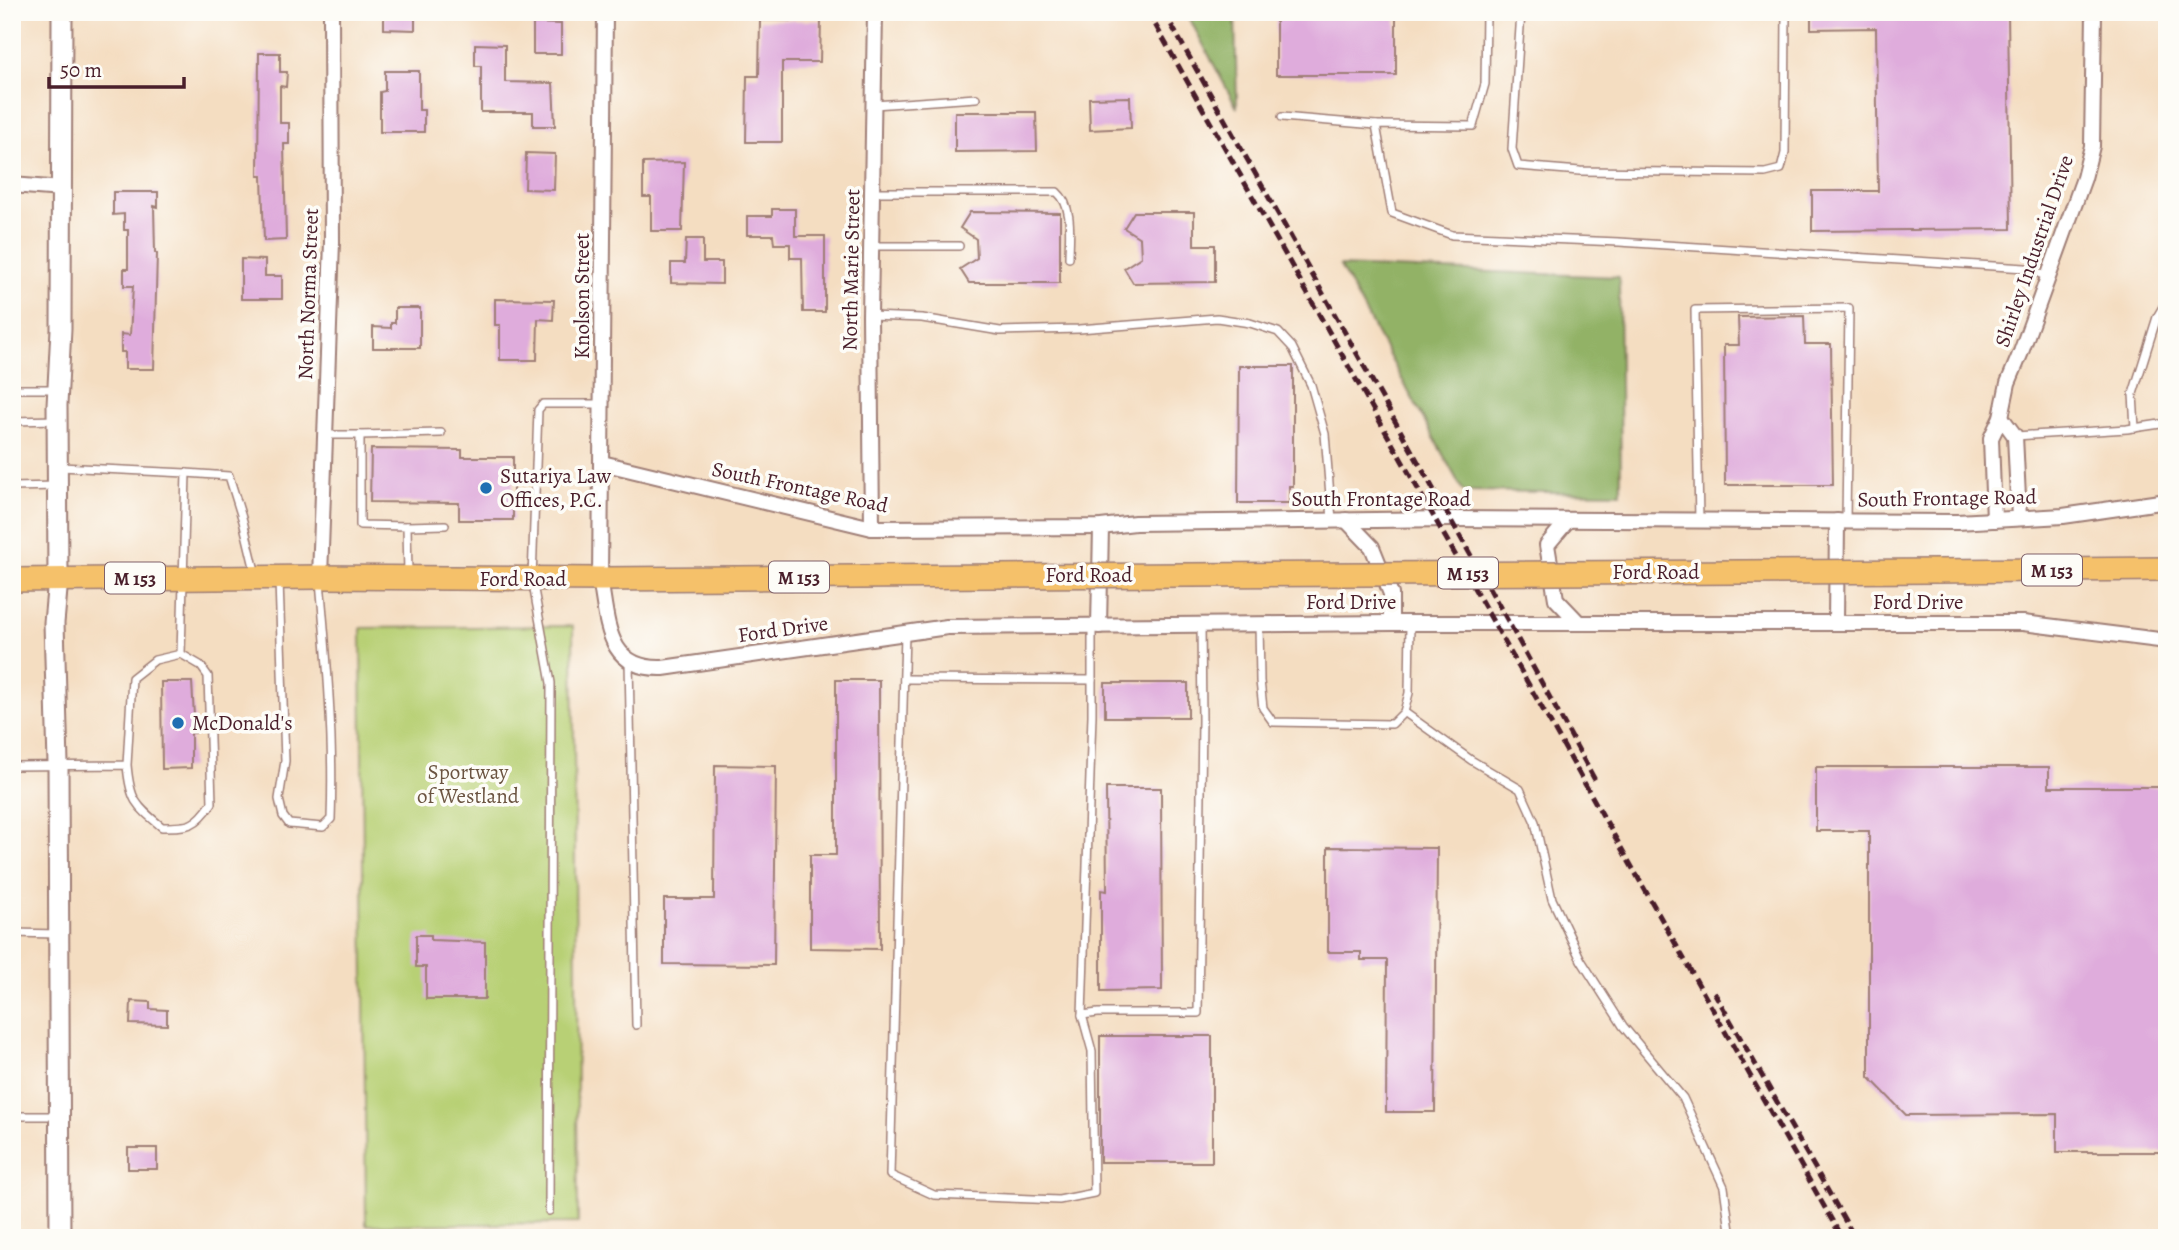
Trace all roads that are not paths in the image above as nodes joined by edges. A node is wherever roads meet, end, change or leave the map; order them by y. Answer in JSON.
{"nodes":[{"id":1,"x":62,"y":12,"type":"edge"},
{"id":2,"x":331,"y":12,"type":"edge"},
{"id":3,"x":605,"y":12,"type":"edge"},
{"id":4,"x":875,"y":12,"type":"edge"},
{"id":5,"x":1486,"y":12,"type":"edge"},
{"id":6,"x":1521,"y":12,"type":"edge"},
{"id":7,"x":1786,"y":12,"type":"edge"},
{"id":8,"x":2094,"y":12,"type":"edge"},
{"id":9,"x":976,"y":98,"type":"dead end"},
{"id":10,"x":874,"y":105,"type":"junction"},
{"id":11,"x":1282,"y":117,"type":"dead end"},
{"id":12,"x":1376,"y":125,"type":"junction"},
{"id":13,"x":12,"y":185,"type":"edge"},
{"id":14,"x":62,"y":188,"type":"junction"},
{"id":15,"x":872,"y":192,"type":"junction"},
{"id":16,"x":872,"y":246,"type":"junction"},
{"id":17,"x":959,"y":246,"type":"dead end"},
{"id":18,"x":1069,"y":258,"type":"dead end"},
{"id":19,"x":2049,"y":277,"type":"junction"},
{"id":20,"x":2167,"y":300,"type":"edge"},
{"id":21,"x":870,"y":316,"type":"junction"},
{"id":22,"x":12,"y":389,"type":"edge"},
{"id":23,"x":58,"y":389,"type":"junction"},
{"id":24,"x":602,"y":404,"type":"junction"},
{"id":25,"x":2001,"y":417,"type":"junction"},
{"id":26,"x":57,"y":420,"type":"junction"},
{"id":27,"x":12,"y":421,"type":"edge"},
{"id":28,"x":2167,"y":423,"type":"edge"},
{"id":29,"x":2135,"y":428,"type":"junction"},
{"id":30,"x":441,"y":433,"type":"dead end"},
{"id":31,"x":325,"y":435,"type":"junction"},
{"id":32,"x":360,"y":435,"type":"junction"},
{"id":33,"x":2015,"y":436,"type":"junction"},
{"id":34,"x":602,"y":463,"type":"junction"},
{"id":35,"x":186,"y":473,"type":"junction"},
{"id":36,"x":58,"y":476,"type":"junction"},
{"id":37,"x":12,"y":487,"type":"edge"},
{"id":38,"x":2167,"y":501,"type":"edge"},
{"id":39,"x":2019,"y":519,"type":"junction"},
{"id":40,"x":1339,"y":520,"type":"junction"},
{"id":41,"x":1568,"y":520,"type":"junction"},
{"id":42,"x":1699,"y":520,"type":"junction"},
{"id":43,"x":1994,"y":520,"type":"junction"},
{"id":44,"x":1841,"y":521,"type":"junction"},
{"id":45,"x":446,"y":525,"type":"dead end"},
{"id":46,"x":407,"y":526,"type":"junction"},
{"id":47,"x":1101,"y":527,"type":"junction"},
{"id":48,"x":872,"y":528,"type":"junction"},
{"id":49,"x":2167,"y":569,"type":"edge"},
{"id":50,"x":268,"y":577,"type":"junction"},
{"id":51,"x":320,"y":577,"type":"junction"},
{"id":52,"x":183,"y":578,"type":"junction"},
{"id":53,"x":408,"y":578,"type":"junction"},
{"id":54,"x":58,"y":579,"type":"junction"},
{"id":55,"x":532,"y":579,"type":"junction"},
{"id":56,"x":600,"y":579,"type":"junction"},
{"id":57,"x":12,"y":580,"type":"edge"},
{"id":58,"x":1391,"y":622,"type":"junction"},
{"id":59,"x":1836,"y":622,"type":"junction"},
{"id":60,"x":1259,"y":623,"type":"junction"},
{"id":61,"x":1410,"y":623,"type":"junction"},
{"id":62,"x":1579,"y":623,"type":"junction"},
{"id":63,"x":1201,"y":624,"type":"junction"},
{"id":64,"x":1096,"y":626,"type":"junction"},
{"id":65,"x":905,"y":633,"type":"junction"},
{"id":66,"x":2167,"y":641,"type":"edge"},
{"id":67,"x":181,"y":654,"type":"junction"},
{"id":68,"x":629,"y":662,"type":"junction"},
{"id":69,"x":904,"y":680,"type":"junction"},
{"id":70,"x":1092,"y":680,"type":"junction"},
{"id":71,"x":1404,"y":712,"type":"junction"},
{"id":72,"x":58,"y":764,"type":"junction"},
{"id":73,"x":127,"y":765,"type":"junction"},
{"id":74,"x":12,"y":766,"type":"edge"},
{"id":75,"x":12,"y":933,"type":"edge"},
{"id":76,"x":59,"y":934,"type":"junction"},
{"id":77,"x":1082,"y":1015,"type":"junction"},
{"id":78,"x":636,"y":1025,"type":"dead end"},
{"id":79,"x":12,"y":1116,"type":"edge"},
{"id":80,"x":59,"y":1116,"type":"junction"},
{"id":81,"x":549,"y":1210,"type":"dead end"},
{"id":82,"x":60,"y":1238,"type":"edge"},
{"id":83,"x":1731,"y":1238,"type":"edge"}],
"edges":[{"from":1,"to":14,"type":"street"},
{"from":2,"to":31,"type":"street","name":"North Norma Street"},
{"from":3,"to":24,"type":"street","name":"Knolson Street"},
{"from":4,"to":10,"type":"street","name":"North Marie Street"},
{"from":5,"to":12,"type":"lane"},
{"from":6,"to":7,"type":"lane"},
{"from":8,"to":19,"type":"street","name":"Shirley Industrial Drive"},
{"from":9,"to":10,"type":"lane"},
{"from":10,"to":15,"type":"street","name":"North Marie Street"},
{"from":11,"to":12,"type":"lane"},
{"from":12,"to":19,"type":"lane"},
{"from":13,"to":14,"type":"street"},
{"from":14,"to":23,"type":"street"},
{"from":15,"to":16,"type":"street","name":"North Marie Street"},
{"from":15,"to":18,"type":"lane"},
{"from":16,"to":17,"type":"lane"},
{"from":16,"to":21,"type":"street","name":"North Marie Street"},
{"from":19,"to":25,"type":"street","name":"Shirley Industrial Drive"},
{"from":20,"to":29,"type":"lane"},
{"from":21,"to":40,"type":"lane"},
{"from":21,"to":48,"type":"street","name":"North Marie Street"},
{"from":22,"to":23,"type":"lane"},
{"from":23,"to":26,"type":"street"},
{"from":24,"to":34,"type":"street","name":"Knolson Street"},
{"from":24,"to":55,"type":"lane"},
{"from":25,"to":33,"type":"street"},
{"from":25,"to":43,"type":"street","name":"Shirley Industrial Drive"},
{"from":26,"to":27,"type":"lane"},
{"from":26,"to":36,"type":"street"},
{"from":28,"to":29,"type":"lane"},
{"from":29,"to":33,"type":"lane"},
{"from":30,"to":32,"type":"lane"},
{"from":31,"to":32,"type":"lane"},
{"from":31,"to":51,"type":"street","name":"North Norma Street"},
{"from":32,"to":46,"type":"lane"},
{"from":33,"to":39,"type":"street"},
{"from":34,"to":48,"type":"street","name":"South Frontage Road"},
{"from":34,"to":56,"type":"street","name":"Knolson Street"},
{"from":35,"to":36,"type":"lane"},
{"from":35,"to":50,"type":"lane"},
{"from":35,"to":52,"type":"lane"},
{"from":36,"to":37,"type":"lane"},
{"from":36,"to":54,"type":"street"},
{"from":38,"to":39,"type":"street","name":"South Frontage Road"},
{"from":39,"to":43,"type":"street","name":"South Frontage Road"},
{"from":40,"to":41,"type":"street","name":"South Frontage Road"},
{"from":40,"to":47,"type":"street","name":"South Frontage Road"},
{"from":40,"to":58,"type":"street"},
{"from":41,"to":42,"type":"street","name":"South Frontage Road"},
{"from":41,"to":62,"type":"street"},
{"from":42,"to":44,"type":"street","name":"South Frontage Road"},
{"from":42,"to":44,"type":"lane"},
{"from":43,"to":44,"type":"street","name":"South Frontage Road"},
{"from":44,"to":59,"type":"street"},
{"from":45,"to":46,"type":"lane"},
{"from":46,"to":53,"type":"lane"},
{"from":47,"to":48,"type":"street","name":"South Frontage Road"},
{"from":47,"to":64,"type":"street"},
{"from":49,"to":56,"type":"main road","name":"Ford Road","number":"M 153","bridge":true},
{"from":50,"to":51,"type":"main road","name":"Ford Road","number":"M 153"},
{"from":50,"to":51,"type":"lane"},
{"from":50,"to":52,"type":"main road","name":"Ford Road","number":"M 153"},
{"from":51,"to":53,"type":"main road","name":"Ford Road","number":"M 153"},
{"from":52,"to":54,"type":"main road","name":"Ford Road","number":"M 153"},
{"from":52,"to":67,"type":"lane"},
{"from":53,"to":55,"type":"main road","name":"Ford Road","number":"M 153"},
{"from":54,"to":57,"type":"main road","name":"Ford Road","number":"M 153"},
{"from":54,"to":72,"type":"street"},
{"from":55,"to":56,"type":"main road","name":"Ford Road","number":"M 153"},
{"from":55,"to":81,"type":"lane"},
{"from":56,"to":68,"type":"street"},
{"from":58,"to":60,"type":"street","name":"Ford Drive"},
{"from":58,"to":61,"type":"street","name":"Ford Drive"},
{"from":59,"to":62,"type":"street","name":"Ford Drive"},
{"from":59,"to":66,"type":"street","name":"Ford Drive"},
{"from":60,"to":63,"type":"street","name":"Ford Drive"},
{"from":60,"to":71,"type":"lane"},
{"from":61,"to":62,"type":"street","name":"Ford Drive"},
{"from":61,"to":71,"type":"lane"},
{"from":63,"to":64,"type":"street","name":"Ford Drive"},
{"from":63,"to":77,"type":"lane"},
{"from":64,"to":65,"type":"street","name":"Ford Drive"},
{"from":64,"to":70,"type":"lane"},
{"from":65,"to":68,"type":"street","name":"Ford Drive"},
{"from":65,"to":69,"type":"lane"},
{"from":67,"to":73,"type":"lane"},
{"from":67,"to":73,"type":"lane"},
{"from":68,"to":78,"type":"lane"},
{"from":69,"to":70,"type":"lane"},
{"from":69,"to":77,"type":"lane"},
{"from":70,"to":77,"type":"lane"},
{"from":71,"to":83,"type":"lane"},
{"from":72,"to":73,"type":"lane"},
{"from":72,"to":74,"type":"lane"},
{"from":72,"to":76,"type":"street"},
{"from":75,"to":76,"type":"lane"},
{"from":76,"to":80,"type":"street"},
{"from":79,"to":80,"type":"lane"},
{"from":80,"to":82,"type":"street"}]}
